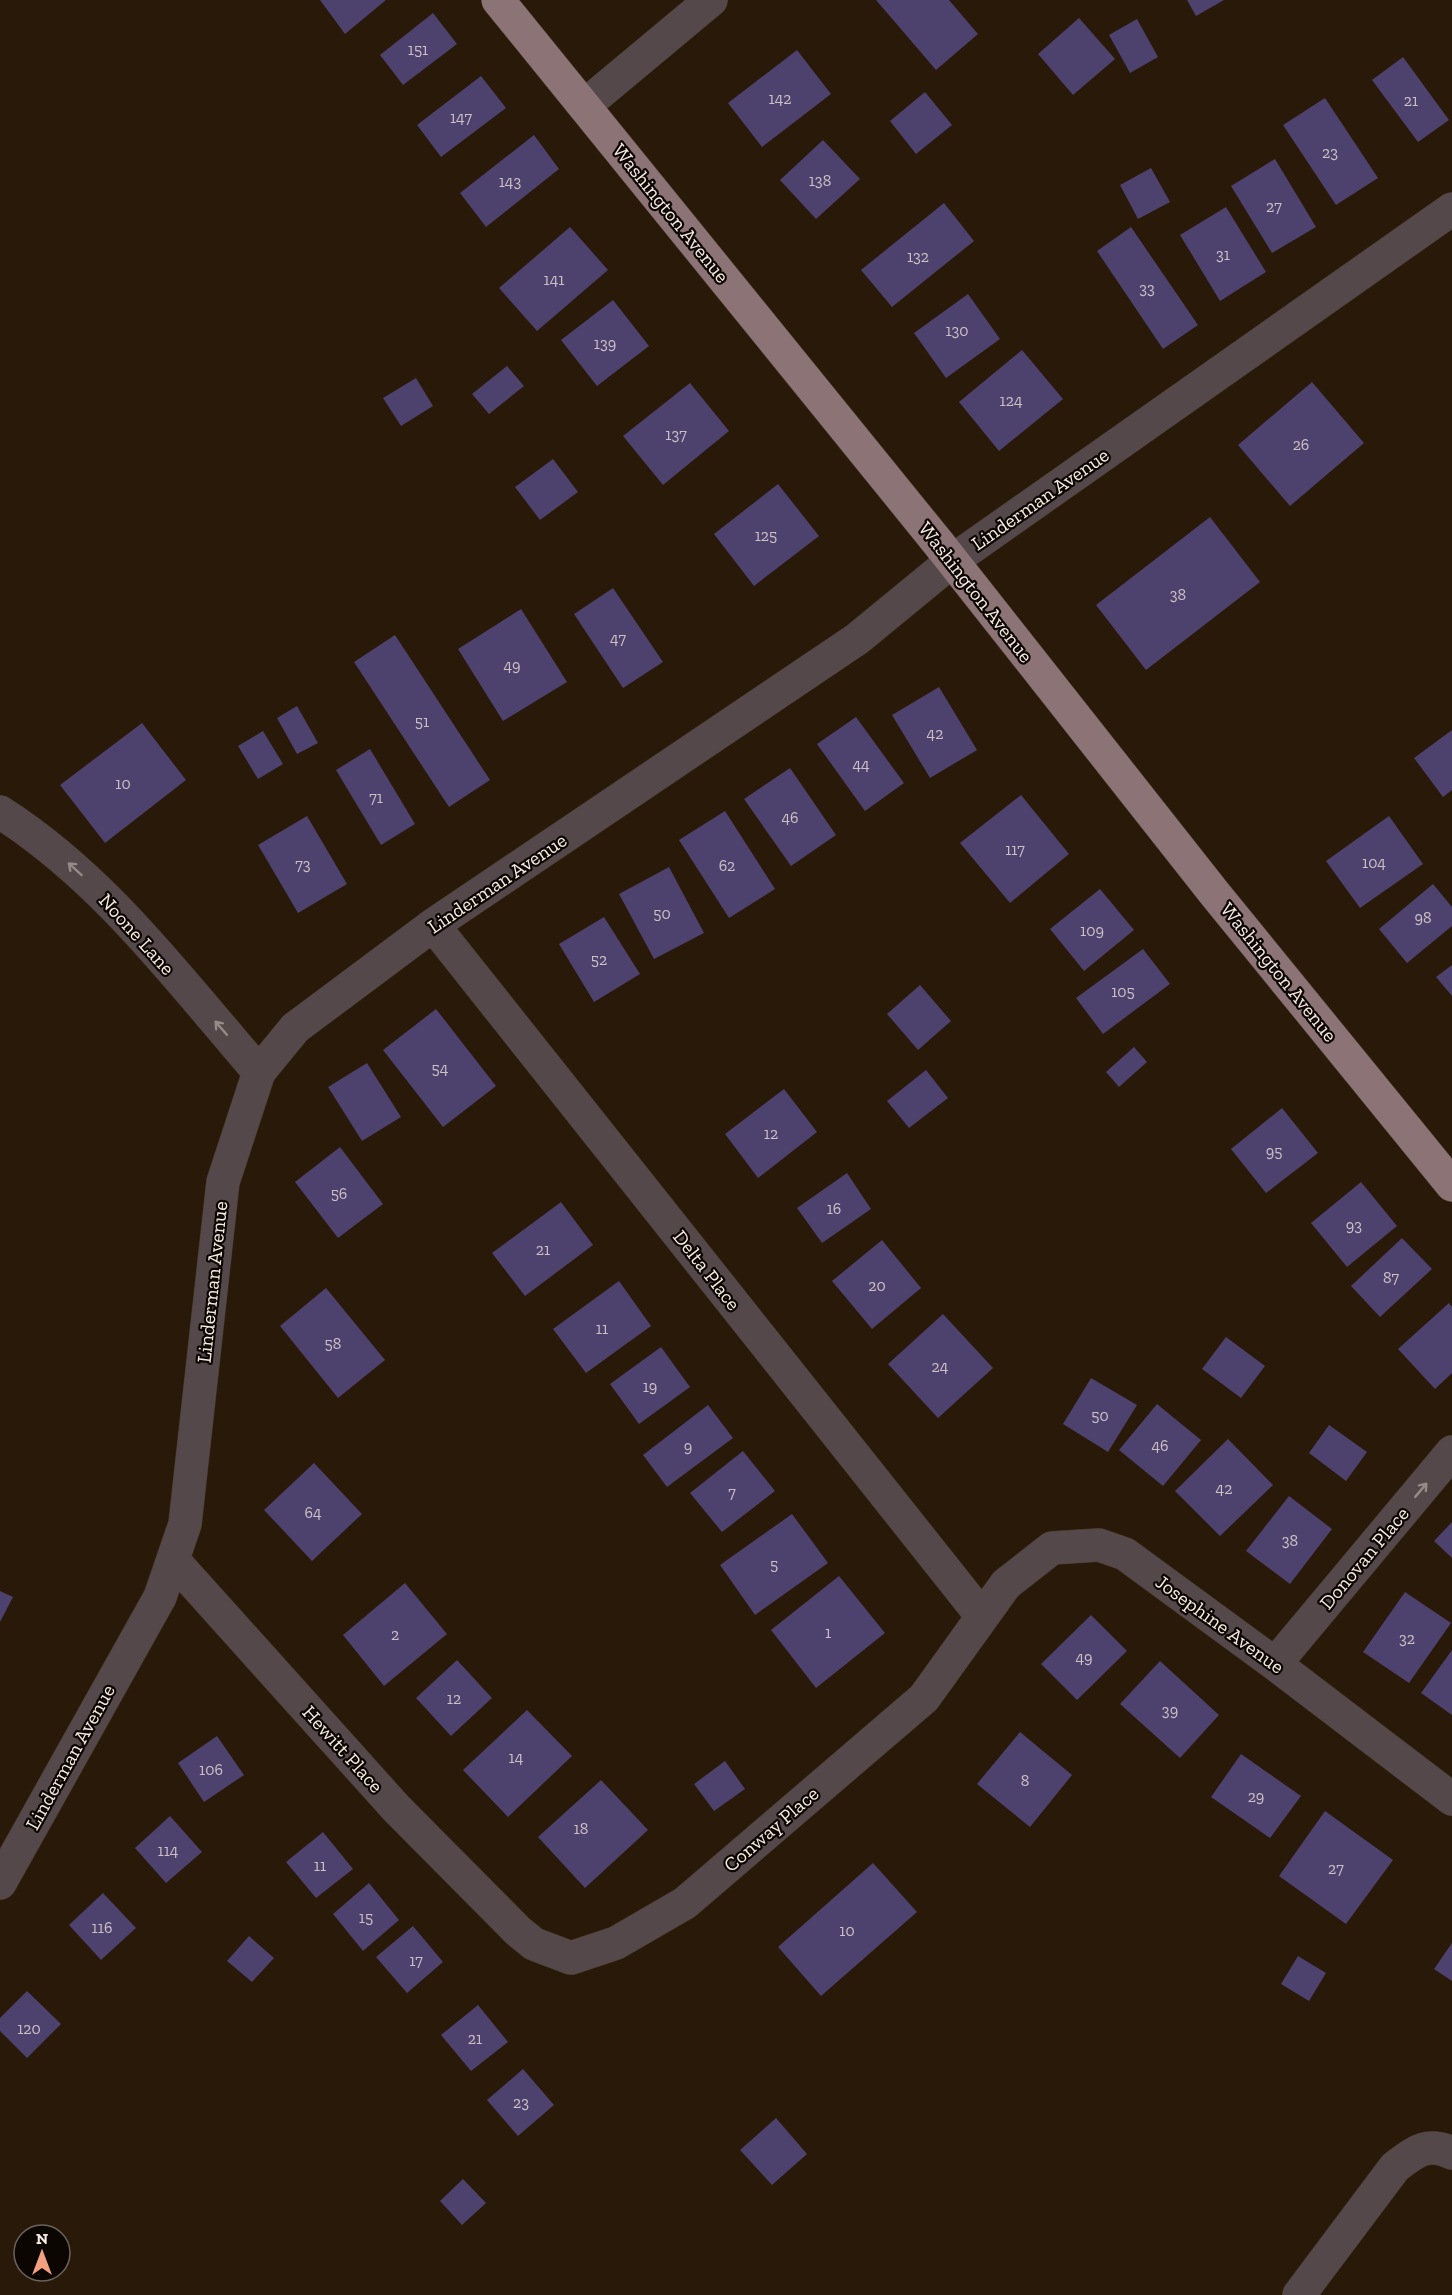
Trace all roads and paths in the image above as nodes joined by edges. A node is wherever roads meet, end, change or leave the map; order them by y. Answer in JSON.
{"nodes":[{"id":1,"x":498,"y":0,"type":"edge"},
{"id":2,"x":711,"y":0,"type":"edge"},
{"id":3,"x":584,"y":106,"type":"junction"},
{"id":4,"x":1452,"y":209,"type":"edge"},
{"id":5,"x":952,"y":561,"type":"junction"},
{"id":6,"x":0,"y":812,"type":"edge"},
{"id":7,"x":433,"y":925,"type":"junction"},
{"id":8,"x":259,"y":1072,"type":"junction"},
{"id":9,"x":1452,"y":1185,"type":"edge"},
{"id":10,"x":1452,"y":1452,"type":"edge"},
{"id":11,"x":174,"y":1561,"type":"junction"},
{"id":12,"x":981,"y":1615,"type":"junction"},
{"id":13,"x":1275,"y":1664,"type":"junction"},
{"id":14,"x":1452,"y":1799,"type":"edge"},
{"id":15,"x":0,"y":1882,"type":"edge"},
{"id":16,"x":518,"y":1931,"type":"joint"},
{"id":17,"x":1452,"y":2153,"type":"edge"},
{"id":18,"x":1299,"y":2295,"type":"edge"}],
"edges":[{"from":1,"to":3,"type":"main road","name":"Washington Avenue"},
{"from":2,"to":3,"type":"street"},
{"from":3,"to":5,"type":"main road","name":"Washington Avenue"},
{"from":4,"to":5,"type":"street","name":"Linderman Avenue"},
{"from":5,"to":7,"type":"street","name":"Linderman Avenue"},
{"from":5,"to":9,"type":"main road","name":"Washington Avenue"},
{"from":8,"to":6,"type":"street","name":"Noone Lane","one_way":true},
{"from":7,"to":8,"type":"street","name":"Linderman Avenue"},
{"from":7,"to":12,"type":"street","name":"Delta Place"},
{"from":8,"to":11,"type":"street","name":"Linderman Avenue"},
{"from":13,"to":10,"type":"street","name":"Donovan Place","one_way":true},
{"from":11,"to":15,"type":"street","name":"Linderman Avenue"},
{"from":11,"to":16,"type":"street","name":"Hewitt Place"},
{"from":12,"to":13,"type":"street","name":"Josephine Avenue"},
{"from":12,"to":16,"type":"street","name":"Conway Place"},
{"from":13,"to":14,"type":"street","name":"Josephine Avenue"},
{"from":17,"to":18,"type":"street"}]}
